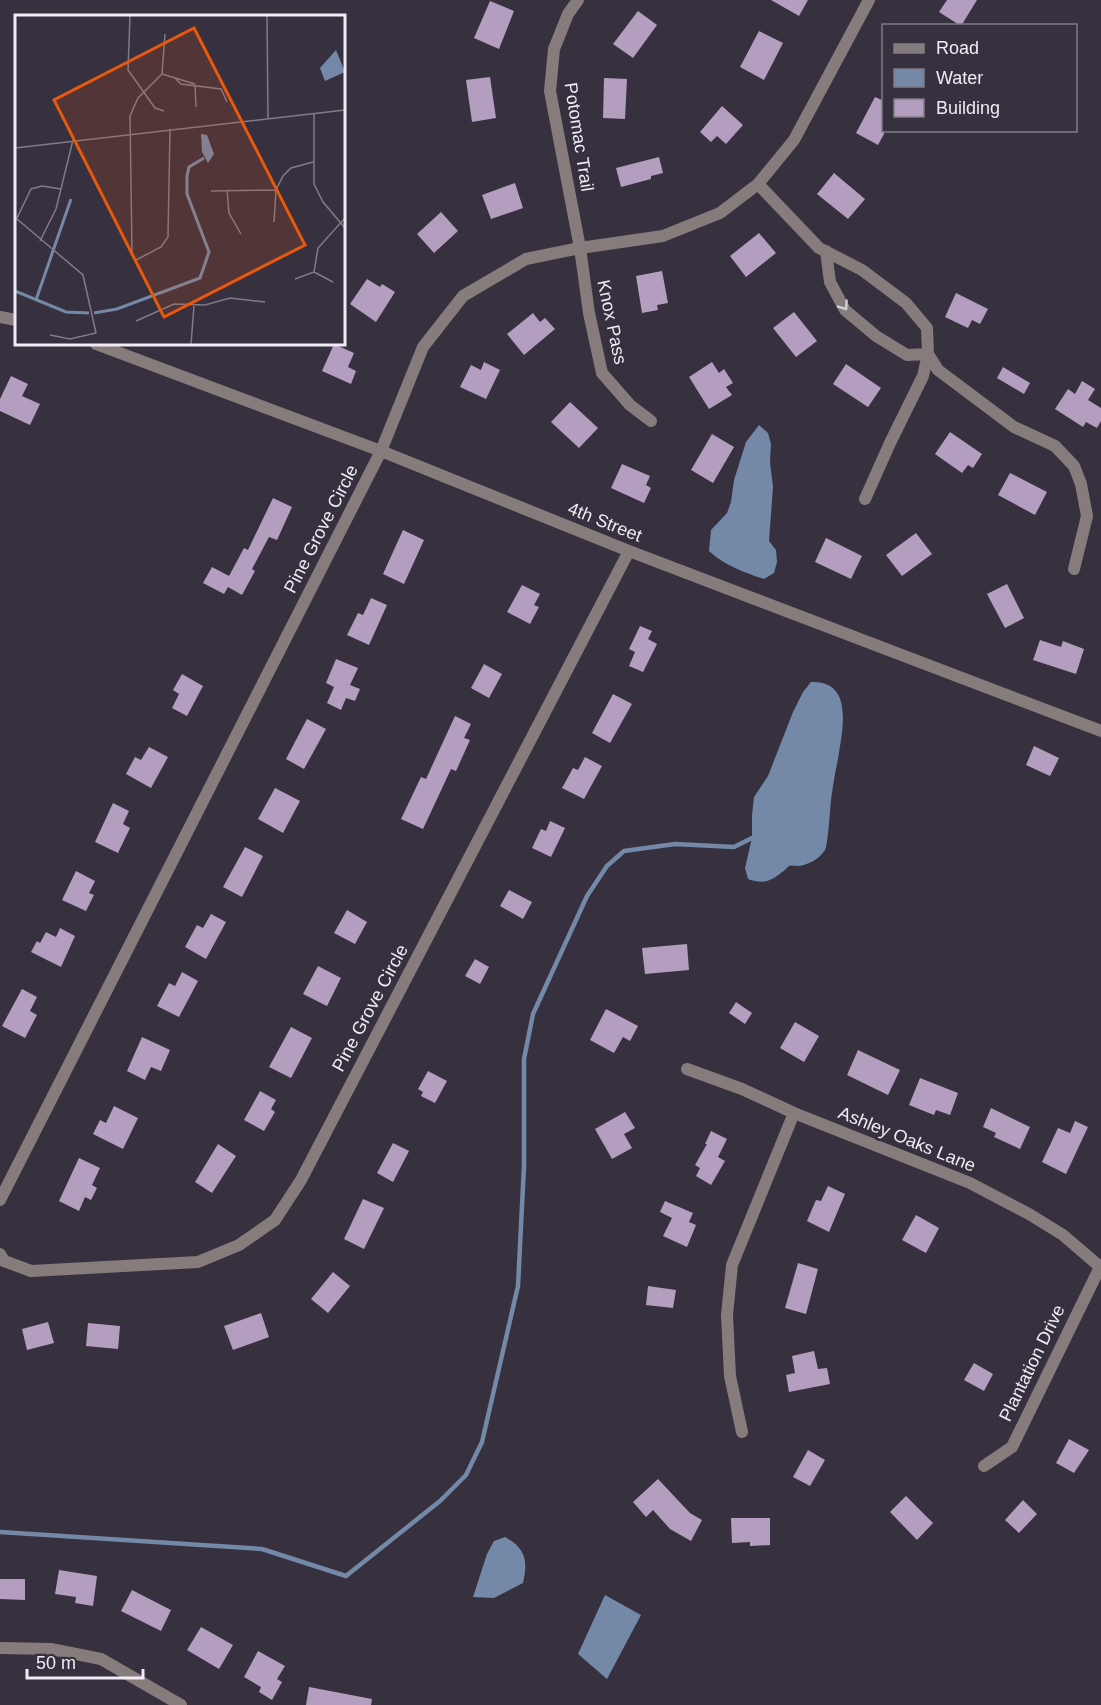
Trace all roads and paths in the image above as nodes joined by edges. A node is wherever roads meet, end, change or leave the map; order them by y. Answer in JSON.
{"nodes":[{"id":1,"x":578,"y":0,"type":"edge"},
{"id":2,"x":869,"y":0,"type":"edge"},
{"id":3,"x":758,"y":184,"type":"junction"},
{"id":4,"x":580,"y":248,"type":"junction"},
{"id":5,"x":826,"y":251,"type":"junction"},
{"id":6,"x":0,"y":317,"type":"edge"},
{"id":7,"x":15,"y":320,"type":"edge"},
{"id":8,"x":99,"y":345,"type":"edge"},
{"id":9,"x":927,"y":354,"type":"junction"},
{"id":10,"x":651,"y":421,"type":"dead end"},
{"id":11,"x":381,"y":451,"type":"junction"},
{"id":12,"x":865,"y":499,"type":"dead end"},
{"id":13,"x":629,"y":551,"type":"junction"},
{"id":14,"x":1074,"y":569,"type":"dead end"},
{"id":15,"x":1101,"y":731,"type":"edge"},
{"id":16,"x":687,"y":1069,"type":"dead end"},
{"id":17,"x":794,"y":1113,"type":"junction"},
{"id":18,"x":0,"y":1200,"type":"edge"},
{"id":19,"x":0,"y":1254,"type":"edge"},
{"id":20,"x":1100,"y":1266,"type":"edge"},
{"id":21,"x":742,"y":1432,"type":"dead end"},
{"id":22,"x":984,"y":1466,"type":"dead end"},
{"id":23,"x":0,"y":1648,"type":"edge"},
{"id":24,"x":181,"y":1705,"type":"edge"}],
"edges":[{"from":1,"to":4,"type":"street","name":"Potomac Trail"},
{"from":2,"to":3,"type":"street","name":"Pine Grove Circle"},
{"from":3,"to":4,"type":"street","name":"Pine Grove Circle"},
{"from":3,"to":5,"type":"street"},
{"from":4,"to":10,"type":"street","name":"Knox Pass"},
{"from":4,"to":11,"type":"street","name":"Pine Grove Circle"},
{"from":5,"to":9,"type":"street"},
{"from":5,"to":9,"type":"street","one_way":true},
{"from":6,"to":7,"type":"street"},
{"from":8,"to":11,"type":"street","name":"4th Street"},
{"from":9,"to":12,"type":"street"},
{"from":9,"to":14,"type":"street"},
{"from":11,"to":13,"type":"street","name":"4th Street"},
{"from":11,"to":18,"type":"street","name":"Pine Grove Circle"},
{"from":13,"to":15,"type":"street","name":"4th Street"},
{"from":13,"to":19,"type":"street","name":"Pine Grove Circle"},
{"from":16,"to":17,"type":"street","name":"Ashley Oaks Lane"},
{"from":17,"to":20,"type":"street","name":"Ashley Oaks Lane"},
{"from":17,"to":21,"type":"street"},
{"from":20,"to":22,"type":"street","name":"Plantation Drive"},
{"from":23,"to":24,"type":"street"}]}
